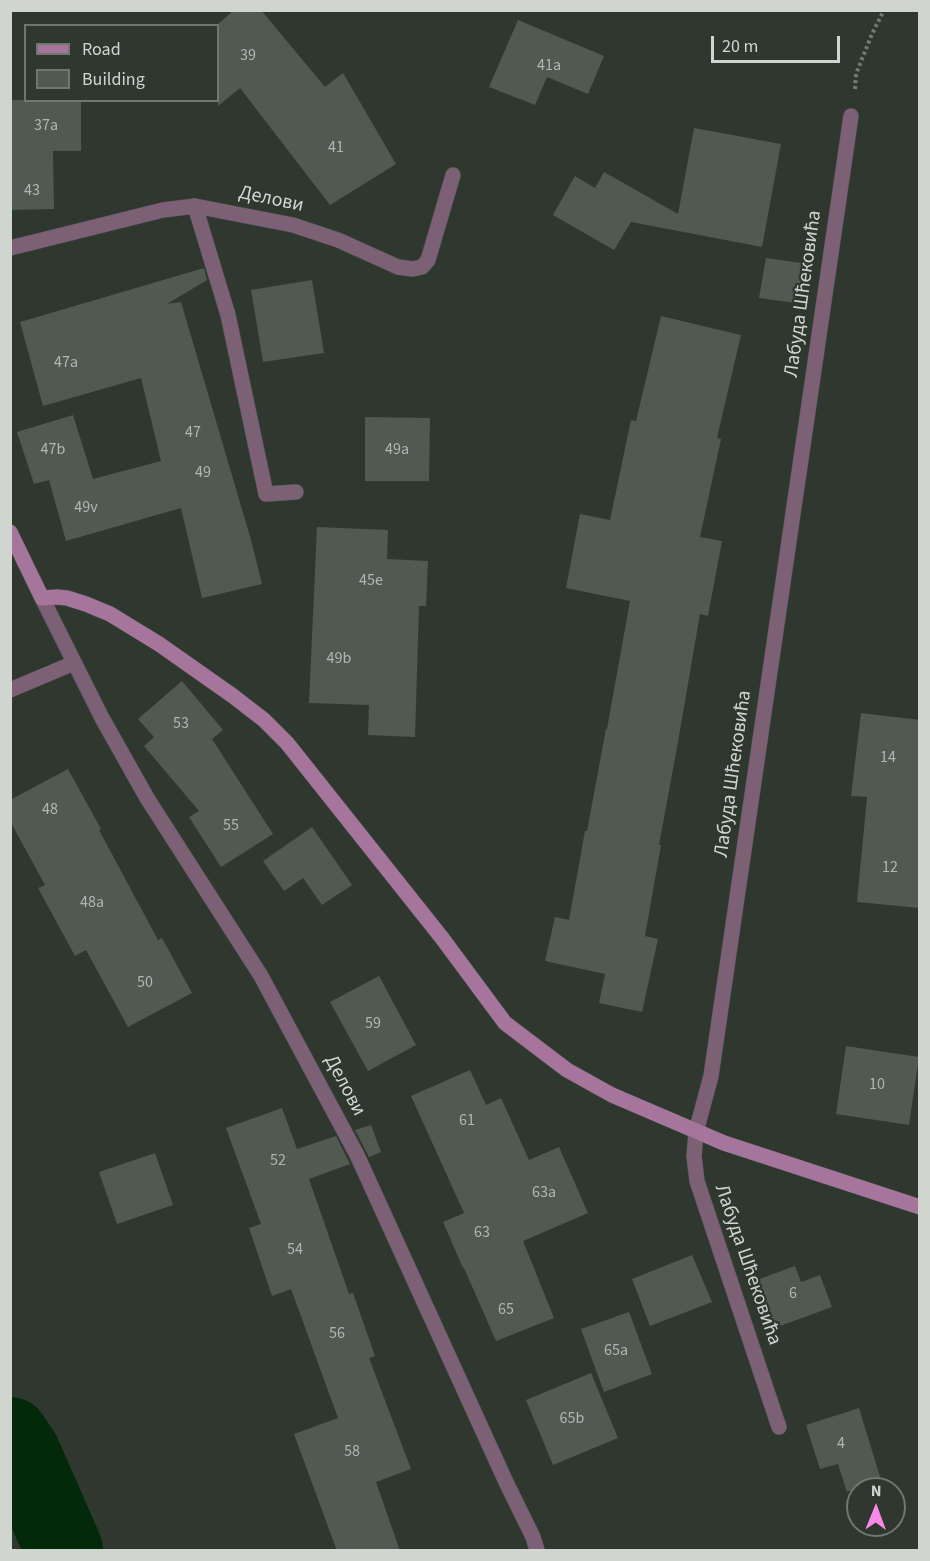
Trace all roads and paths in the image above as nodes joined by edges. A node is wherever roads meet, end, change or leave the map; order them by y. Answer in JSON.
{"nodes":[{"id":1,"x":884,"y":10,"type":"edge"},
{"id":2,"x":851,"y":117,"type":"joint"},
{"id":3,"x":453,"y":175,"type":"dead end"},
{"id":4,"x":195,"y":206,"type":"junction"},
{"id":5,"x":10,"y":248,"type":"edge"},
{"id":6,"x":296,"y":492,"type":"dead end"},
{"id":7,"x":10,"y":532,"type":"edge"},
{"id":8,"x":42,"y":598,"type":"junction"},
{"id":9,"x":74,"y":663,"type":"junction"},
{"id":10,"x":10,"y":690,"type":"edge"},
{"id":11,"x":696,"y":1132,"type":"junction"},
{"id":12,"x":920,"y":1207,"type":"edge"},
{"id":13,"x":779,"y":1427,"type":"dead end"},
{"id":14,"x":537,"y":1551,"type":"edge"}],
"edges":[{"from":1,"to":2,"type":"path"},
{"from":2,"to":11,"type":"street","name":"Лабуда Шћековића"},
{"from":3,"to":4,"type":"street","name":"Делови"},
{"from":4,"to":5,"type":"street","name":"Делови"},
{"from":4,"to":6,"type":"street"},
{"from":7,"to":8,"type":"street","name":"Делови"},
{"from":8,"to":9,"type":"street","name":"Делови"},
{"from":8,"to":11,"type":"street"},
{"from":9,"to":10,"type":"street"},
{"from":9,"to":14,"type":"street","name":"Делови"},
{"from":11,"to":12,"type":"street"},
{"from":11,"to":13,"type":"street","name":"Лабуда Шћековића"}]}
